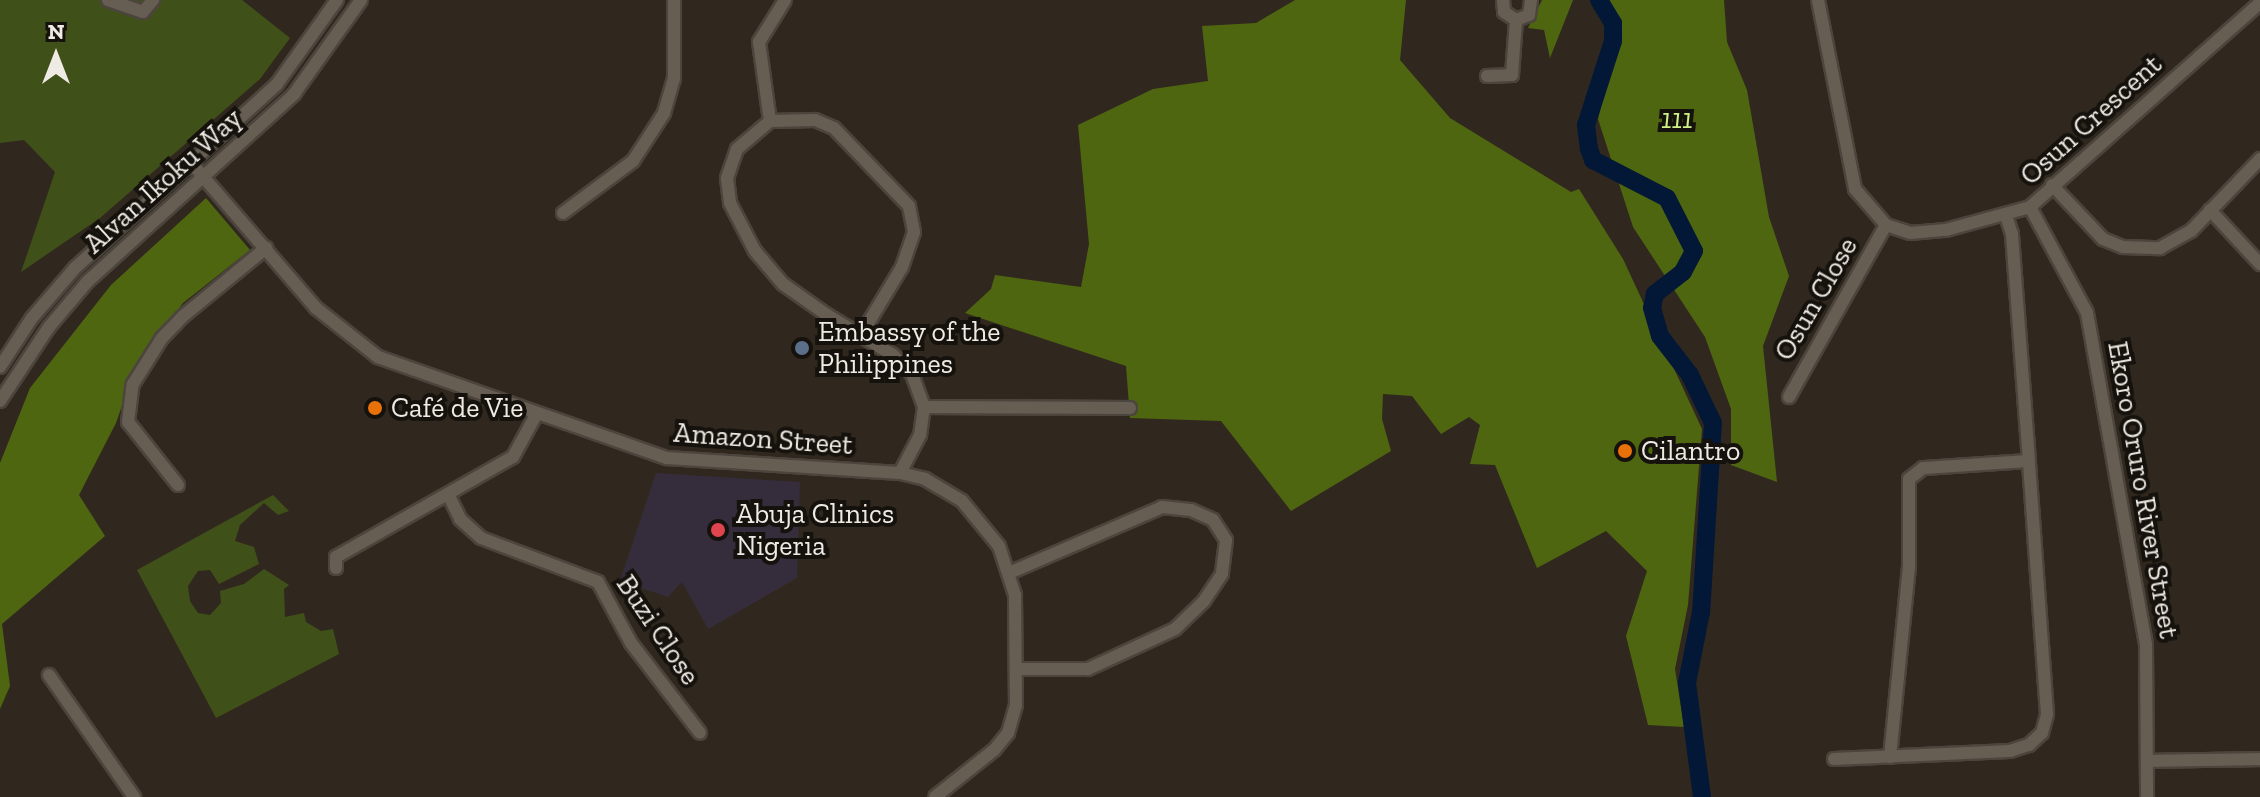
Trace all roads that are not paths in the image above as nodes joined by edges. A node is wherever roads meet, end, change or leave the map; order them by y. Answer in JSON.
{"nodes":[{"id":1,"x":108,"y":0,"type":"edge"},
{"id":2,"x":153,"y":0,"type":"edge"},
{"id":3,"x":337,"y":0,"type":"edge"},
{"id":4,"x":361,"y":0,"type":"edge"},
{"id":5,"x":674,"y":0,"type":"edge"},
{"id":6,"x":785,"y":0,"type":"edge"},
{"id":7,"x":1503,"y":0,"type":"edge"},
{"id":8,"x":1531,"y":0,"type":"edge"},
{"id":9,"x":1818,"y":0,"type":"edge"},
{"id":10,"x":2260,"y":3,"type":"edge"},
{"id":11,"x":1516,"y":20,"type":"junction"},
{"id":12,"x":1487,"y":76,"type":"dead end"},
{"id":13,"x":770,"y":121,"type":"junction"},
{"id":14,"x":2260,"y":159,"type":"edge"},
{"id":15,"x":193,"y":165,"type":"junction"},
{"id":16,"x":206,"y":177,"type":"junction"},
{"id":17,"x":2052,"y":185,"type":"junction"},
{"id":18,"x":2030,"y":207,"type":"junction"},
{"id":19,"x":2210,"y":210,"type":"junction"},
{"id":20,"x":563,"y":213,"type":"dead end"},
{"id":21,"x":2006,"y":216,"type":"junction"},
{"id":22,"x":1886,"y":225,"type":"junction"},
{"id":23,"x":266,"y":248,"type":"junction"},
{"id":24,"x":2260,"y":264,"type":"edge"},
{"id":25,"x":861,"y":335,"type":"junction"},
{"id":26,"x":0,"y":367,"type":"edge"},
{"id":27,"x":1789,"y":397,"type":"dead end"},
{"id":28,"x":0,"y":401,"type":"edge"},
{"id":29,"x":924,"y":407,"type":"junction"},
{"id":30,"x":1130,"y":408,"type":"dead end"},
{"id":31,"x":536,"y":415,"type":"junction"},
{"id":32,"x":2029,"y":461,"type":"junction"},
{"id":33,"x":900,"y":473,"type":"junction"},
{"id":34,"x":178,"y":485,"type":"dead end"},
{"id":35,"x":449,"y":496,"type":"junction"},
{"id":36,"x":336,"y":568,"type":"dead end"},
{"id":37,"x":1009,"y":573,"type":"junction"},
{"id":38,"x":1017,"y":669,"type":"junction"},
{"id":39,"x":49,"y":675,"type":"dead end"},
{"id":40,"x":700,"y":733,"type":"dead end"},
{"id":41,"x":1890,"y":757,"type":"junction"},
{"id":42,"x":1834,"y":759,"type":"dead end"},
{"id":43,"x":2260,"y":759,"type":"edge"},
{"id":44,"x":2148,"y":761,"type":"junction"},
{"id":45,"x":134,"y":797,"type":"edge"},
{"id":46,"x":935,"y":797,"type":"edge"},
{"id":47,"x":2147,"y":797,"type":"edge"}],
"edges":[{"from":1,"to":2,"type":"street"},
{"from":3,"to":15,"type":"street","name":"Alvan Ikoku Way"},
{"from":4,"to":16,"type":"street","name":"Alvan Ikoku Way"},
{"from":5,"to":20,"type":"street"},
{"from":6,"to":13,"type":"street"},
{"from":7,"to":11,"type":"street"},
{"from":8,"to":11,"type":"street"},
{"from":9,"to":22,"type":"street"},
{"from":10,"to":17,"type":"street","name":"Osun Crescent"},
{"from":11,"to":12,"type":"street"},
{"from":13,"to":25,"type":"street"},
{"from":13,"to":25,"type":"street"},
{"from":14,"to":19,"type":"street"},
{"from":15,"to":16,"type":"street","name":"Amazon Street"},
{"from":15,"to":26,"type":"street","name":"Alvan Ikoku Way"},
{"from":16,"to":23,"type":"street","name":"Amazon Street"},
{"from":16,"to":28,"type":"street","name":"Alvan Ikoku Way"},
{"from":17,"to":18,"type":"street","name":"Osun Crescent"},
{"from":17,"to":19,"type":"street"},
{"from":18,"to":21,"type":"street","name":"Osun Crescent"},
{"from":18,"to":44,"type":"street","name":"Ekoro Oruro River Street"},
{"from":19,"to":24,"type":"street"},
{"from":21,"to":22,"type":"street","name":"Osun Crescent"},
{"from":21,"to":32,"type":"street"},
{"from":22,"to":27,"type":"street","name":"Osun Close"},
{"from":23,"to":31,"type":"street","name":"Amazon Street"},
{"from":23,"to":34,"type":"street"},
{"from":25,"to":29,"type":"street"},
{"from":29,"to":30,"type":"street"},
{"from":29,"to":33,"type":"street"},
{"from":31,"to":33,"type":"street","name":"Amazon Street"},
{"from":31,"to":35,"type":"street"},
{"from":32,"to":41,"type":"street"},
{"from":32,"to":41,"type":"street"},
{"from":33,"to":37,"type":"street","name":"Amazon Street"},
{"from":35,"to":36,"type":"street"},
{"from":35,"to":40,"type":"street","name":"Buzi Close"},
{"from":37,"to":38,"type":"street","name":"Amazon Street"},
{"from":37,"to":38,"type":"street"},
{"from":38,"to":46,"type":"street","name":"Amazon Street"},
{"from":39,"to":45,"type":"street"},
{"from":41,"to":42,"type":"street"},
{"from":43,"to":44,"type":"street"},
{"from":44,"to":47,"type":"street","name":"Ekoro Oruro River Street"}]}
